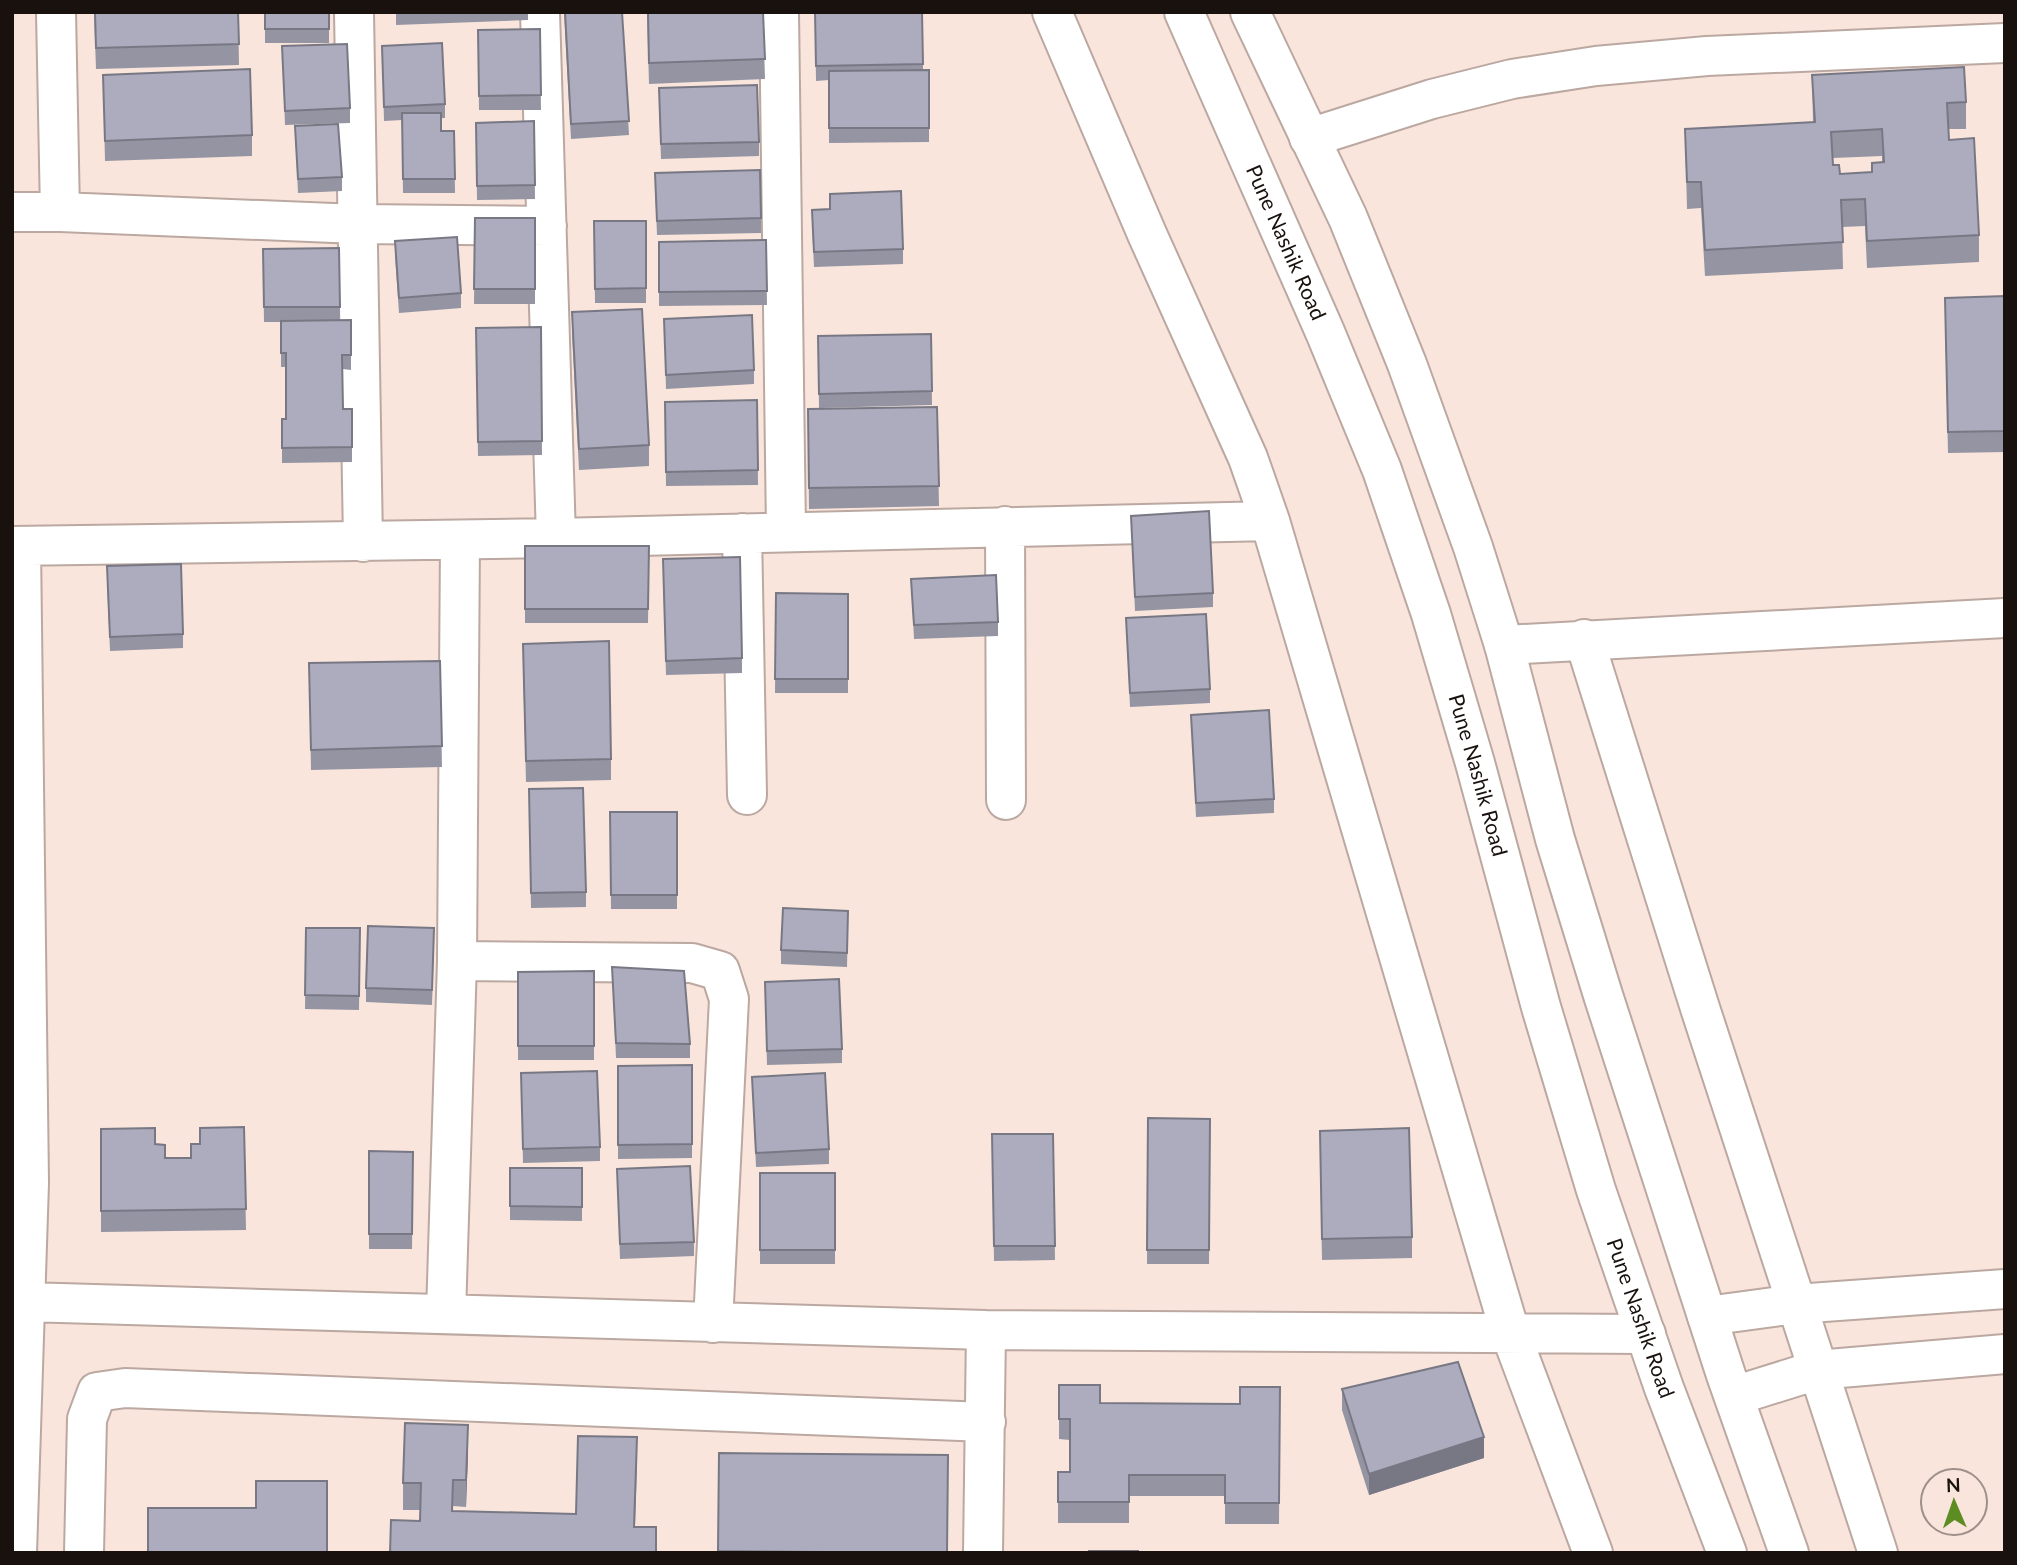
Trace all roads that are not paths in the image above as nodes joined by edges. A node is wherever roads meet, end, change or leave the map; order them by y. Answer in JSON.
{"nodes":[{"id":1,"x":56,"y":12,"type":"edge"},
{"id":2,"x":355,"y":12,"type":"edge"},
{"id":3,"x":540,"y":12,"type":"edge"},
{"id":4,"x":779,"y":12,"type":"edge"},
{"id":5,"x":1052,"y":12,"type":"edge"},
{"id":6,"x":1184,"y":12,"type":"edge"},
{"id":7,"x":1250,"y":12,"type":"edge"},
{"id":8,"x":2005,"y":43,"type":"edge"},
{"id":9,"x":1309,"y":138,"type":"junction"},
{"id":10,"x":12,"y":212,"type":"edge"},
{"id":11,"x":60,"y":212,"type":"junction"},
{"id":12,"x":358,"y":224,"type":"junction"},
{"id":13,"x":547,"y":226,"type":"junction"},
{"id":14,"x":1270,"y":521,"type":"junction"},
{"id":15,"x":1005,"y":526,"type":"junction"},
{"id":16,"x":786,"y":531,"type":"junction"},
{"id":17,"x":742,"y":533,"type":"junction"},
{"id":18,"x":556,"y":538,"type":"junction"},
{"id":19,"x":460,"y":540,"type":"junction"},
{"id":20,"x":363,"y":542,"type":"junction"},
{"id":21,"x":16,"y":546,"type":"edge"},
{"id":22,"x":2005,"y":618,"type":"edge"},
{"id":23,"x":1584,"y":639,"type":"junction"},
{"id":24,"x":1504,"y":645,"type":"junction"},
{"id":25,"x":747,"y":795,"type":"dead end"},
{"id":26,"x":1006,"y":800,"type":"dead end"},
{"id":27,"x":457,"y":961,"type":"junction"},
{"id":28,"x":20,"y":1183,"type":"edge"},
{"id":29,"x":2005,"y":1289,"type":"edge"},
{"id":30,"x":26,"y":1302,"type":"junction"},
{"id":31,"x":1796,"y":1304,"type":"junction"},
{"id":32,"x":446,"y":1314,"type":"junction"},
{"id":33,"x":1707,"y":1316,"type":"junction"},
{"id":34,"x":713,"y":1323,"type":"junction"},
{"id":35,"x":986,"y":1330,"type":"junction"},
{"id":36,"x":1510,"y":1332,"type":"junction"},
{"id":37,"x":1646,"y":1334,"type":"junction"},
{"id":38,"x":2005,"y":1354,"type":"edge"},
{"id":39,"x":1818,"y":1370,"type":"junction"},
{"id":40,"x":1734,"y":1396,"type":"junction"},
{"id":41,"x":986,"y":1422,"type":"junction"},
{"id":42,"x":17,"y":1553,"type":"edge"},
{"id":43,"x":84,"y":1553,"type":"edge"},
{"id":44,"x":983,"y":1553,"type":"edge"},
{"id":45,"x":1593,"y":1553,"type":"edge"},
{"id":46,"x":1727,"y":1553,"type":"edge"},
{"id":47,"x":1789,"y":1553,"type":"edge"},
{"id":48,"x":1878,"y":1553,"type":"edge"}],
"edges":[{"from":1,"to":11,"type":"main road"},
{"from":2,"to":12,"type":"main road"},
{"from":3,"to":13,"type":"main road"},
{"from":4,"to":16,"type":"main road"},
{"from":5,"to":14,"type":"main road"},
{"from":6,"to":37,"type":"main road","name":"Pune Nashik Road"},
{"from":7,"to":9,"type":"main road"},
{"from":8,"to":9,"type":"main road"},
{"from":9,"to":24,"type":"main road"},
{"from":10,"to":11,"type":"main road"},
{"from":11,"to":12,"type":"main road"},
{"from":12,"to":13,"type":"main road"},
{"from":12,"to":20,"type":"main road"},
{"from":13,"to":18,"type":"main road"},
{"from":14,"to":15,"type":"main road"},
{"from":14,"to":36,"type":"main road"},
{"from":15,"to":16,"type":"main road"},
{"from":15,"to":26,"type":"main road"},
{"from":16,"to":17,"type":"main road"},
{"from":17,"to":18,"type":"main road"},
{"from":17,"to":25,"type":"main road"},
{"from":18,"to":19,"type":"main road"},
{"from":19,"to":20,"type":"main road"},
{"from":19,"to":27,"type":"main road"},
{"from":20,"to":21,"type":"main road"},
{"from":21,"to":28,"type":"main road"},
{"from":22,"to":23,"type":"main road"},
{"from":23,"to":24,"type":"main road"},
{"from":23,"to":31,"type":"main road"},
{"from":24,"to":33,"type":"main road"},
{"from":27,"to":32,"type":"main road"},
{"from":27,"to":34,"type":"main road"},
{"from":28,"to":30,"type":"main road"},
{"from":29,"to":31,"type":"main road"},
{"from":30,"to":32,"type":"main road"},
{"from":30,"to":42,"type":"main road"},
{"from":31,"to":33,"type":"main road"},
{"from":31,"to":39,"type":"main road"},
{"from":32,"to":34,"type":"main road"},
{"from":33,"to":40,"type":"main road"},
{"from":34,"to":35,"type":"main road"},
{"from":35,"to":36,"type":"main road"},
{"from":35,"to":41,"type":"main road"},
{"from":36,"to":37,"type":"main road"},
{"from":36,"to":45,"type":"main road"},
{"from":37,"to":46,"type":"main road","name":"Pune Nashik Road"},
{"from":38,"to":39,"type":"main road"},
{"from":39,"to":40,"type":"main road"},
{"from":39,"to":48,"type":"main road"},
{"from":40,"to":47,"type":"main road"},
{"from":41,"to":43,"type":"main road"},
{"from":41,"to":44,"type":"main road"}]}
